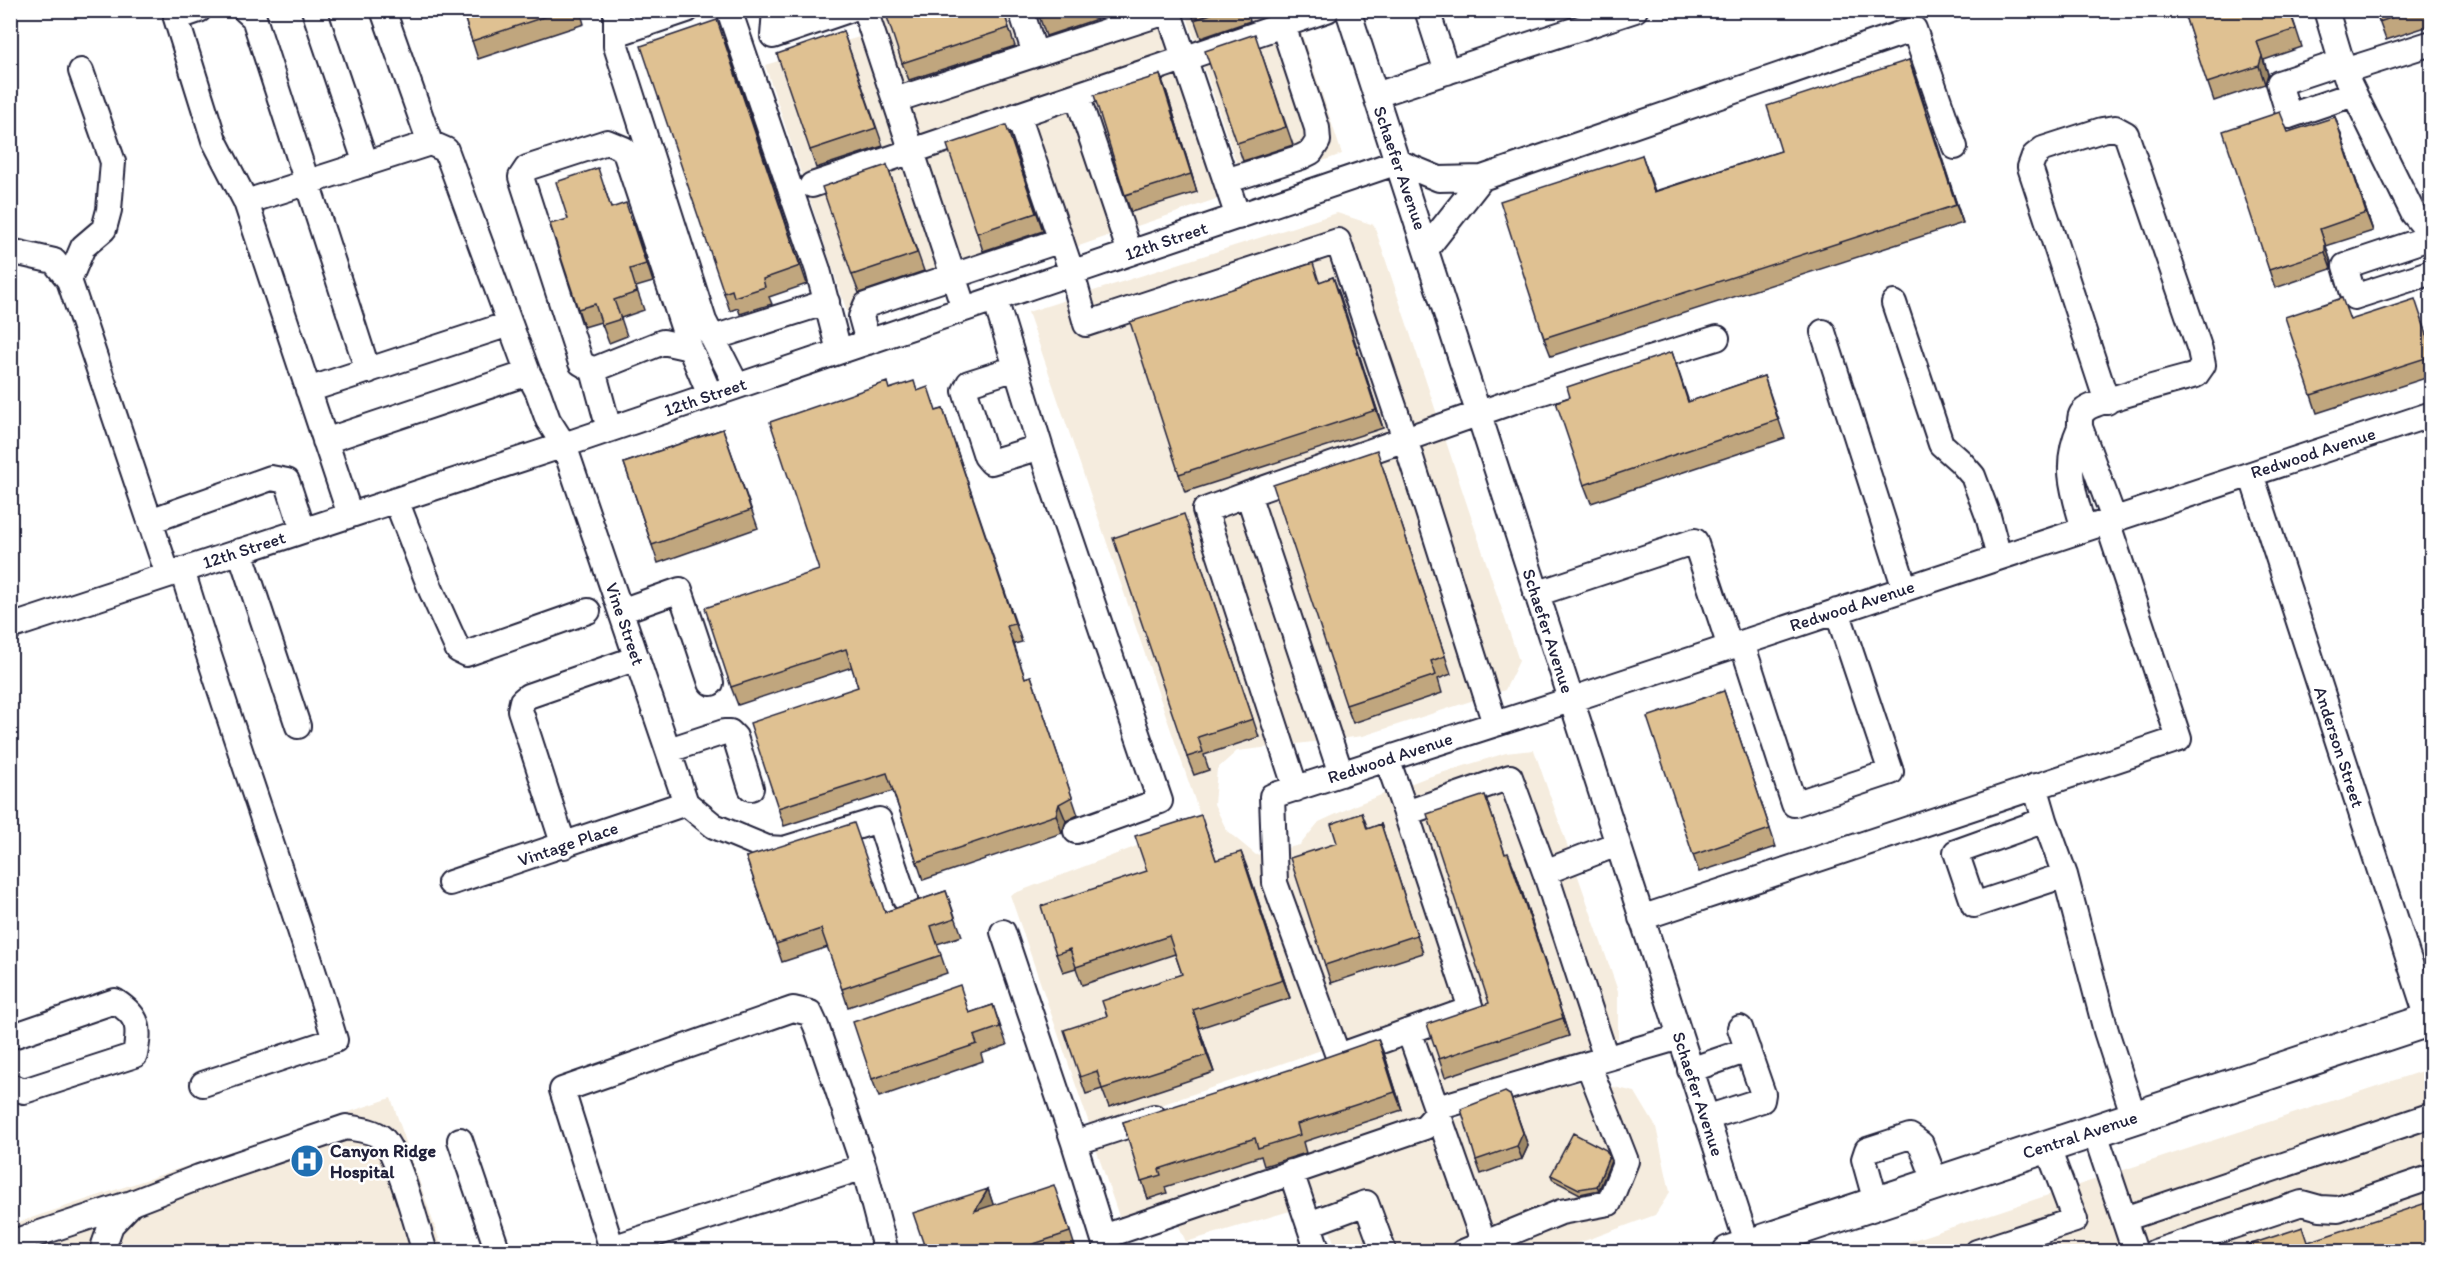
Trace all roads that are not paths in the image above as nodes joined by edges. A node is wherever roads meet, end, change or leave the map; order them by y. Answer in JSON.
{"nodes":[{"id":1,"x":199,"y":10,"type":"edge"},
{"id":2,"x":245,"y":10,"type":"edge"},
{"id":3,"x":314,"y":10,"type":"edge"},
{"id":4,"x":383,"y":10,"type":"edge"},
{"id":5,"x":687,"y":10,"type":"edge"},
{"id":6,"x":729,"y":10,"type":"edge"},
{"id":7,"x":775,"y":10,"type":"edge"},
{"id":8,"x":849,"y":10,"type":"edge"},
{"id":9,"x":865,"y":10,"type":"edge"},
{"id":10,"x":1021,"y":10,"type":"edge"},
{"id":11,"x":1326,"y":10,"type":"edge"},
{"id":12,"x":1348,"y":10,"type":"edge"},
{"id":13,"x":1427,"y":10,"type":"edge"},
{"id":14,"x":1635,"y":10,"type":"edge"},
{"id":15,"x":2326,"y":10,"type":"edge"},
{"id":16,"x":1168,"y":11,"type":"edge"},
{"id":17,"x":1281,"y":18,"type":"edge"},
{"id":18,"x":616,"y":22,"type":"edge"},
{"id":19,"x":2432,"y":43,"type":"edge"},
{"id":20,"x":1035,"y":54,"type":"junction"},
{"id":21,"x":1184,"y":59,"type":"junction"},
{"id":22,"x":2343,"y":67,"type":"junction"},
{"id":23,"x":81,"y":71,"type":"dead end"},
{"id":24,"x":1447,"y":72,"type":"junction"},
{"id":25,"x":2354,"y":94,"type":"junction"},
{"id":26,"x":1077,"y":95,"type":"junction"},
{"id":27,"x":1376,"y":95,"type":"junction"},
{"id":28,"x":895,"y":100,"type":"junction"},
{"id":29,"x":1018,"y":115,"type":"junction"},
{"id":30,"x":430,"y":143,"type":"junction"},
{"id":31,"x":1954,"y":147,"type":"dead end"},
{"id":32,"x":912,"y":151,"type":"junction"},
{"id":33,"x":1398,"y":162,"type":"junction"},
{"id":34,"x":366,"y":164,"type":"junction"},
{"id":35,"x":1482,"y":178,"type":"junction"},
{"id":36,"x":1226,"y":181,"type":"junction"},
{"id":37,"x":308,"y":183,"type":"junction"},
{"id":38,"x":812,"y":185,"type":"dead end"},
{"id":39,"x":246,"y":202,"type":"junction"},
{"id":40,"x":1238,"y":216,"type":"junction"},
{"id":41,"x":2432,"y":236,"type":"edge"},
{"id":42,"x":1061,"y":240,"type":"junction"},
{"id":43,"x":1427,"y":248,"type":"junction"},
{"id":44,"x":10,"y":251,"type":"edge"},
{"id":45,"x":1130,"y":253,"type":"junction"},
{"id":46,"x":2432,"y":272,"type":"edge"},
{"id":47,"x":1072,"y":273,"type":"junction"},
{"id":48,"x":953,"y":276,"type":"junction"},
{"id":49,"x":69,"y":280,"type":"junction"},
{"id":50,"x":994,"y":299,"type":"junction"},
{"id":51,"x":827,"y":302,"type":"junction"},
{"id":52,"x":1894,"y":303,"type":"dead end"},
{"id":53,"x":964,"y":309,"type":"junction"},
{"id":54,"x":509,"y":324,"type":"junction"},
{"id":55,"x":1823,"y":332,"type":"dead end"},
{"id":56,"x":713,"y":338,"type":"junction"},
{"id":57,"x":1717,"y":338,"type":"dead end"},
{"id":58,"x":868,"y":342,"type":"junction"},
{"id":59,"x":690,"y":348,"type":"junction"},
{"id":60,"x":839,"y":351,"type":"junction"},
{"id":61,"x":1016,"y":368,"type":"junction"},
{"id":62,"x":593,"y":370,"type":"junction"},
{"id":63,"x":368,"y":371,"type":"junction"},
{"id":64,"x":528,"y":374,"type":"junction"},
{"id":65,"x":737,"y":386,"type":"junction"},
{"id":66,"x":308,"y":390,"type":"junction"},
{"id":67,"x":710,"y":395,"type":"junction"},
{"id":68,"x":2107,"y":402,"type":"junction"},
{"id":69,"x":1479,"y":414,"type":"junction"},
{"id":70,"x":2432,"y":414,"type":"edge"},
{"id":71,"x":2080,"y":427,"type":"junction"},
{"id":72,"x":609,"y":429,"type":"junction"},
{"id":73,"x":1405,"y":439,"type":"junction"},
{"id":74,"x":325,"y":441,"type":"junction"},
{"id":75,"x":564,"y":445,"type":"junction"},
{"id":76,"x":1040,"y":447,"type":"junction"},
{"id":77,"x":2251,"y":474,"type":"junction"},
{"id":78,"x":1248,"y":494,"type":"junction"},
{"id":79,"x":396,"y":500,"type":"junction"},
{"id":80,"x":350,"y":515,"type":"junction"},
{"id":81,"x":2110,"y":520,"type":"junction"},
{"id":82,"x":150,"y":521,"type":"junction"},
{"id":83,"x":2084,"y":529,"type":"junction"},
{"id":84,"x":303,"y":530,"type":"junction"},
{"id":85,"x":240,"y":551,"type":"junction"},
{"id":86,"x":1999,"y":557,"type":"junction"},
{"id":87,"x":175,"y":572,"type":"junction"},
{"id":88,"x":1905,"y":589,"type":"junction"},
{"id":89,"x":1536,"y":594,"type":"junction"},
{"id":90,"x":588,"y":611,"type":"dead end"},
{"id":91,"x":621,"y":611,"type":"junction"},
{"id":92,"x":1837,"y":611,"type":"junction"},
{"id":93,"x":12,"y":620,"type":"edge"},
{"id":94,"x":1736,"y":645,"type":"junction"},
{"id":95,"x":637,"y":658,"type":"junction"},
{"id":96,"x":711,"y":684,"type":"dead end"},
{"id":97,"x":1569,"y":700,"type":"junction"},
{"id":98,"x":1495,"y":724,"type":"junction"},
{"id":99,"x":298,"y":726,"type":"dead end"},
{"id":100,"x":669,"y":750,"type":"junction"},
{"id":101,"x":1387,"y":759,"type":"junction"},
{"id":102,"x":1341,"y":774,"type":"junction"},
{"id":103,"x":2035,"y":786,"type":"junction"},
{"id":104,"x":751,"y":788,"type":"dead end"},
{"id":105,"x":1296,"y":789,"type":"junction"},
{"id":106,"x":686,"y":803,"type":"junction"},
{"id":107,"x":1406,"y":813,"type":"junction"},
{"id":108,"x":2045,"y":820,"type":"junction"},
{"id":109,"x":1076,"y":831,"type":"dead end"},
{"id":110,"x":1617,"y":844,"type":"junction"},
{"id":111,"x":564,"y":846,"type":"junction"},
{"id":112,"x":1545,"y":872,"type":"junction"},
{"id":113,"x":2065,"y":875,"type":"junction"},
{"id":114,"x":450,"y":883,"type":"dead end"},
{"id":115,"x":905,"y":899,"type":"dead end"},
{"id":116,"x":1641,"y":918,"type":"junction"},
{"id":117,"x":1002,"y":932,"type":"dead end"},
{"id":118,"x":2430,"y":1024,"type":"edge"},
{"id":119,"x":1740,"y":1028,"type":"dead end"},
{"id":120,"x":1409,"y":1031,"type":"junction"},
{"id":121,"x":10,"y":1037,"type":"edge"},
{"id":122,"x":1680,"y":1037,"type":"junction"},
{"id":123,"x":1748,"y":1050,"type":"junction"},
{"id":124,"x":1597,"y":1061,"type":"junction"},
{"id":125,"x":1690,"y":1070,"type":"junction"},
{"id":126,"x":203,"y":1084,"type":"dead end"},
{"id":127,"x":10,"y":1086,"type":"edge"},
{"id":128,"x":1174,"y":1111,"type":"edge"},
{"id":129,"x":1439,"y":1112,"type":"junction"},
{"id":130,"x":2432,"y":1115,"type":"edge"},
{"id":131,"x":2134,"y":1117,"type":"junction"},
{"id":132,"x":1706,"y":1118,"type":"junction"},
{"id":133,"x":2094,"y":1130,"type":"junction"},
{"id":134,"x":460,"y":1140,"type":"dead end"},
{"id":135,"x":1074,"y":1143,"type":"junction"},
{"id":136,"x":2047,"y":1146,"type":"junction"},
{"id":137,"x":864,"y":1167,"type":"junction"},
{"id":138,"x":1292,"y":1172,"type":"junction"},
{"id":139,"x":2432,"y":1178,"type":"edge"},
{"id":140,"x":1936,"y":1183,"type":"junction"},
{"id":141,"x":1876,"y":1202,"type":"junction"},
{"id":142,"x":132,"y":1203,"type":"junction"},
{"id":143,"x":2124,"y":1219,"type":"junction"},
{"id":144,"x":1309,"y":1224,"type":"junction"},
{"id":145,"x":43,"y":1242,"type":"edge"},
{"id":146,"x":10,"y":1243,"type":"edge"},
{"id":147,"x":1105,"y":1244,"type":"edge"},
{"id":148,"x":1478,"y":1249,"type":"edge"},
{"id":149,"x":1742,"y":1249,"type":"edge"},
{"id":150,"x":612,"y":1250,"type":"edge"},
{"id":151,"x":104,"y":1251,"type":"edge"},
{"id":152,"x":425,"y":1251,"type":"edge"},
{"id":153,"x":498,"y":1251,"type":"edge"},
{"id":154,"x":886,"y":1251,"type":"edge"},
{"id":155,"x":1318,"y":1251,"type":"edge"},
{"id":156,"x":1384,"y":1251,"type":"edge"},
{"id":157,"x":1977,"y":1251,"type":"edge"},
{"id":158,"x":2135,"y":1251,"type":"edge"},
{"id":159,"x":2155,"y":1251,"type":"edge"}],
"edges":[{"from":1,"to":39,"type":"street"},
{"from":2,"to":37,"type":"street"},
{"from":3,"to":34,"type":"street"},
{"from":4,"to":30,"type":"street"},
{"from":5,"to":18,"type":"street"},
{"from":6,"to":51,"type":"street"},
{"from":7,"to":8,"type":"street"},
{"from":9,"to":28,"type":"street"},
{"from":10,"to":20,"type":"street"},
{"from":11,"to":17,"type":"street"},
{"from":12,"to":27,"type":"street","name":"Schaefer Avenue"},
{"from":13,"to":24,"type":"street"},
{"from":14,"to":24,"type":"street"},
{"from":15,"to":22,"type":"street"},
{"from":16,"to":20,"type":"street"},
{"from":16,"to":21,"type":"street"},
{"from":17,"to":21,"type":"street"},
{"from":17,"to":36,"type":"street"},
{"from":18,"to":56,"type":"street"},
{"from":19,"to":22,"type":"street"},
{"from":20,"to":28,"type":"street"},
{"from":21,"to":26,"type":"street"},
{"from":21,"to":36,"type":"street"},
{"from":22,"to":25,"type":"street"},
{"from":22,"to":25,"type":"street"},
{"from":23,"to":49,"type":"street"},
{"from":24,"to":27,"type":"street"},
{"from":25,"to":41,"type":"street"},
{"from":26,"to":29,"type":"street"},
{"from":26,"to":45,"type":"street"},
{"from":27,"to":33,"type":"street","name":"Schaefer Avenue"},
{"from":28,"to":32,"type":"street"},
{"from":29,"to":32,"type":"street"},
{"from":29,"to":42,"type":"street"},
{"from":30,"to":34,"type":"street"},
{"from":30,"to":54,"type":"street","name":"Vine Street"},
{"from":31,"to":35,"type":"street"},
{"from":32,"to":38,"type":"street"},
{"from":32,"to":48,"type":"street"},
{"from":33,"to":35,"type":"street"},
{"from":33,"to":40,"type":"street","name":"12th Street"},
{"from":33,"to":43,"type":"street","name":"Schaefer Avenue"},
{"from":34,"to":37,"type":"street"},
{"from":35,"to":43,"type":"street"},
{"from":36,"to":40,"type":"street"},
{"from":37,"to":39,"type":"street"},
{"from":37,"to":63,"type":"street"},
{"from":39,"to":66,"type":"street"},
{"from":40,"to":45,"type":"street","name":"12th Street"},
{"from":41,"to":46,"type":"street"},
{"from":42,"to":47,"type":"street"},
{"from":42,"to":48,"type":"street"},
{"from":43,"to":69,"type":"street","name":"Schaefer Avenue"},
{"from":44,"to":49,"type":"street"},
{"from":45,"to":47,"type":"street","name":"12th Street"},
{"from":47,"to":50,"type":"street","name":"12th Street"},
{"from":47,"to":73,"type":"street"},
{"from":48,"to":53,"type":"street"},
{"from":48,"to":58,"type":"street"},
{"from":49,"to":82,"type":"street"},
{"from":50,"to":53,"type":"street","name":"12th Street"},
{"from":50,"to":61,"type":"street"},
{"from":51,"to":56,"type":"street"},
{"from":51,"to":60,"type":"street"},
{"from":52,"to":86,"type":"street"},
{"from":53,"to":58,"type":"street","name":"12th Street"},
{"from":54,"to":63,"type":"street"},
{"from":54,"to":64,"type":"street","name":"Vine Street"},
{"from":55,"to":88,"type":"street"},
{"from":56,"to":65,"type":"street"},
{"from":57,"to":69,"type":"street"},
{"from":58,"to":60,"type":"street","name":"12th Street"},
{"from":59,"to":62,"type":"street"},
{"from":59,"to":62,"type":"street"},
{"from":59,"to":67,"type":"street"},
{"from":60,"to":65,"type":"street","name":"12th Street"},
{"from":61,"to":76,"type":"street"},
{"from":61,"to":76,"type":"street"},
{"from":62,"to":72,"type":"street"},
{"from":63,"to":66,"type":"street"},
{"from":64,"to":74,"type":"street"},
{"from":64,"to":75,"type":"street","name":"Vine Street"},
{"from":65,"to":67,"type":"street","name":"12th Street"},
{"from":66,"to":74,"type":"street"},
{"from":67,"to":72,"type":"street","name":"12th Street"},
{"from":68,"to":68,"type":"street"},
{"from":68,"to":71,"type":"street"},
{"from":69,"to":73,"type":"street"},
{"from":69,"to":89,"type":"street","name":"Schaefer Avenue"},
{"from":70,"to":77,"type":"street","name":"Redwood Avenue"},
{"from":71,"to":81,"type":"street"},
{"from":71,"to":83,"type":"street"},
{"from":72,"to":75,"type":"street","name":"12th Street"},
{"from":73,"to":78,"type":"street"},
{"from":73,"to":98,"type":"street"},
{"from":74,"to":80,"type":"street"},
{"from":75,"to":79,"type":"street","name":"12th Street"},
{"from":75,"to":91,"type":"street","name":"Vine Street"},
{"from":76,"to":109,"type":"street"},
{"from":77,"to":81,"type":"street","name":"Redwood Avenue"},
{"from":77,"to":118,"type":"street","name":"Anderson Street"},
{"from":78,"to":102,"type":"street"},
{"from":78,"to":105,"type":"street"},
{"from":79,"to":80,"type":"street","name":"12th Street"},
{"from":79,"to":90,"type":"street"},
{"from":80,"to":84,"type":"street","name":"12th Street"},
{"from":81,"to":83,"type":"street","name":"Redwood Avenue"},
{"from":81,"to":103,"type":"street"},
{"from":82,"to":84,"type":"street"},
{"from":82,"to":87,"type":"street"},
{"from":83,"to":86,"type":"street","name":"Redwood Avenue"},
{"from":84,"to":85,"type":"street","name":"12th Street"},
{"from":85,"to":87,"type":"street","name":"12th Street"},
{"from":85,"to":99,"type":"street"},
{"from":86,"to":88,"type":"street","name":"Redwood Avenue"},
{"from":87,"to":93,"type":"street","name":"12th Street"},
{"from":87,"to":126,"type":"street"},
{"from":88,"to":92,"type":"street","name":"Redwood Avenue"},
{"from":89,"to":94,"type":"street"},
{"from":89,"to":97,"type":"street","name":"Schaefer Avenue"},
{"from":91,"to":95,"type":"street","name":"Vine Street"},
{"from":91,"to":96,"type":"street"},
{"from":92,"to":94,"type":"street","name":"Redwood Avenue"},
{"from":92,"to":94,"type":"street"},
{"from":94,"to":97,"type":"street","name":"Redwood Avenue"},
{"from":95,"to":100,"type":"street","name":"Vine Street"},
{"from":95,"to":111,"type":"street"},
{"from":97,"to":98,"type":"street","name":"Redwood Avenue"},
{"from":97,"to":110,"type":"street","name":"Schaefer Avenue"},
{"from":98,"to":101,"type":"street","name":"Redwood Avenue"},
{"from":100,"to":104,"type":"street"},
{"from":100,"to":106,"type":"street","name":"Vine Street"},
{"from":101,"to":102,"type":"street","name":"Redwood Avenue"},
{"from":101,"to":107,"type":"street"},
{"from":102,"to":105,"type":"street","name":"Redwood Avenue"},
{"from":103,"to":108,"type":"street"},
{"from":103,"to":116,"type":"street"},
{"from":105,"to":120,"type":"street","name":"Redwood Avenue"},
{"from":106,"to":111,"type":"street","name":"Vintage Place"},
{"from":106,"to":115,"type":"street"},
{"from":107,"to":112,"type":"street"},
{"from":107,"to":120,"type":"street"},
{"from":108,"to":113,"type":"street"},
{"from":108,"to":113,"type":"street"},
{"from":110,"to":112,"type":"street"},
{"from":110,"to":116,"type":"street","name":"Schaefer Avenue"},
{"from":111,"to":114,"type":"street","name":"Vintage Place"},
{"from":112,"to":124,"type":"street"},
{"from":113,"to":131,"type":"street"},
{"from":116,"to":122,"type":"street","name":"Schaefer Avenue"},
{"from":117,"to":135,"type":"street"},
{"from":118,"to":131,"type":"main road","name":"Central Avenue"},
{"from":119,"to":123,"type":"street"},
{"from":120,"to":129,"type":"street"},
{"from":121,"to":127,"type":"street"},
{"from":122,"to":124,"type":"street"},
{"from":122,"to":125,"type":"street","name":"Schaefer Avenue"},
{"from":123,"to":125,"type":"street"},
{"from":123,"to":132,"type":"street"},
{"from":124,"to":129,"type":"street"},
{"from":124,"to":148,"type":"street"},
{"from":125,"to":132,"type":"street","name":"Schaefer Avenue"},
{"from":128,"to":135,"type":"street"},
{"from":129,"to":138,"type":"street"},
{"from":129,"to":148,"type":"street"},
{"from":130,"to":143,"type":"street"},
{"from":131,"to":133,"type":"main road","name":"Central Avenue"},
{"from":132,"to":149,"type":"street","name":"Schaefer Avenue"},
{"from":133,"to":136,"type":"main road","name":"Central Avenue"},
{"from":133,"to":143,"type":"street"},
{"from":134,"to":153,"type":"street"},
{"from":135,"to":147,"type":"street"},
{"from":136,"to":140,"type":"main road","name":"Central Avenue"},
{"from":136,"to":157,"type":"street"},
{"from":137,"to":150,"type":"street"},
{"from":137,"to":150,"type":"street"},
{"from":137,"to":154,"type":"street"},
{"from":138,"to":144,"type":"street"},
{"from":138,"to":147,"type":"street"},
{"from":139,"to":159,"type":"street"},
{"from":140,"to":141,"type":"main road","name":"Central Avenue"},
{"from":140,"to":141,"type":"street"},
{"from":141,"to":149,"type":"main road","name":"Central Avenue"},
{"from":142,"to":145,"type":"street"},
{"from":142,"to":151,"type":"street"},
{"from":142,"to":152,"type":"street"},
{"from":143,"to":158,"type":"street"},
{"from":144,"to":155,"type":"street"},
{"from":144,"to":156,"type":"street"},
{"from":145,"to":146,"type":"street"}]}
